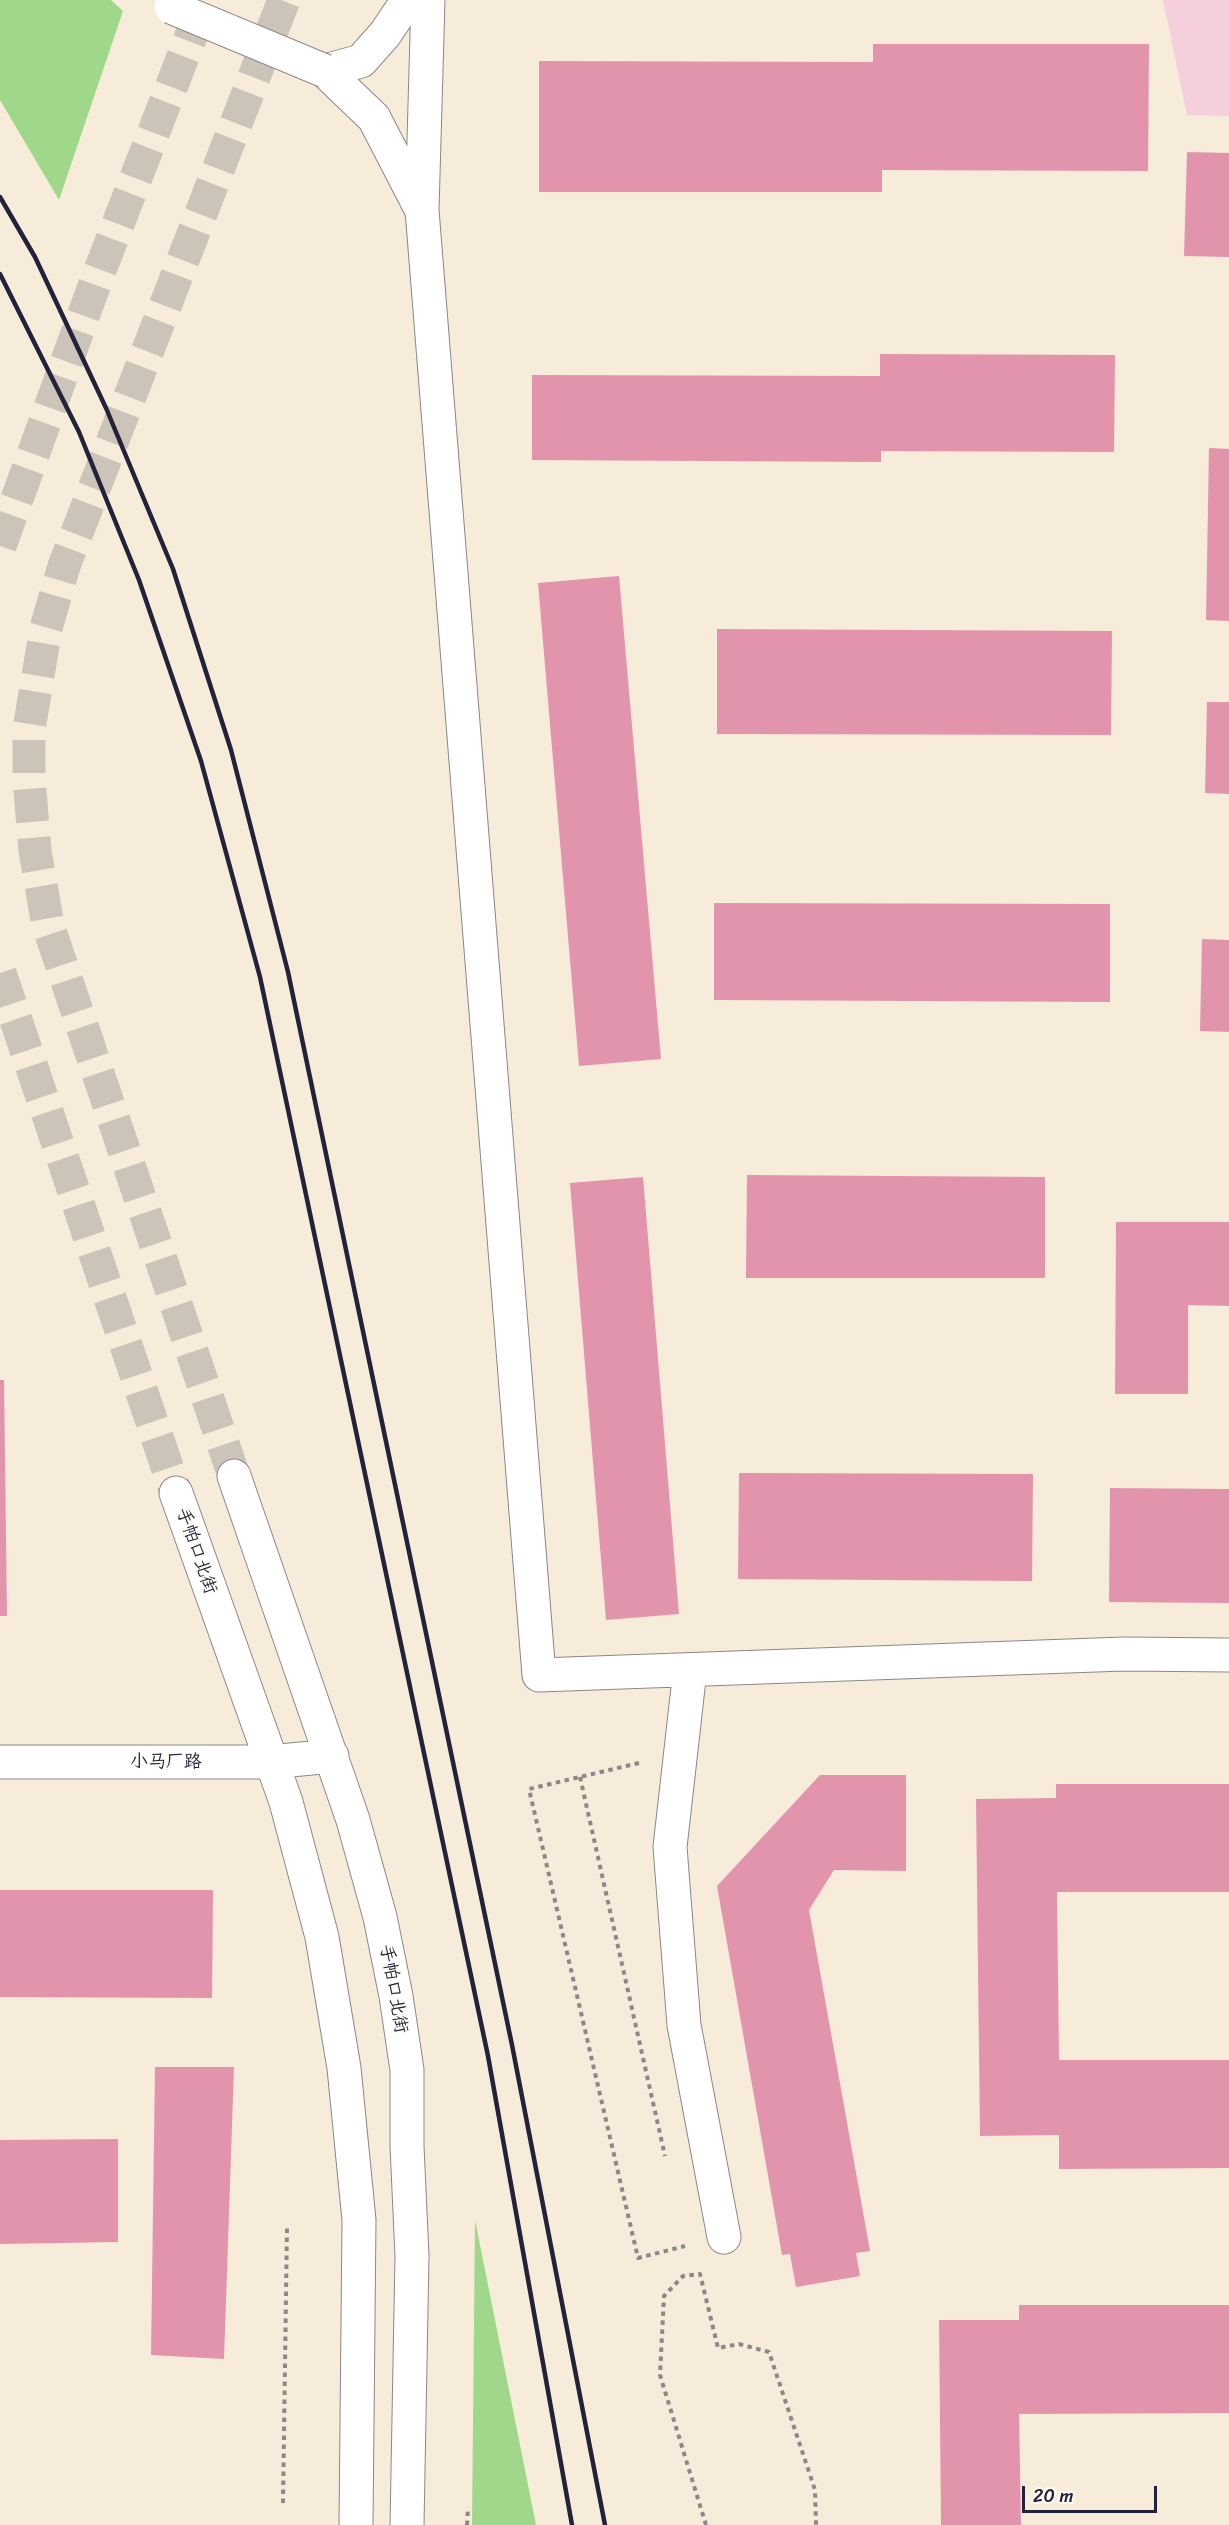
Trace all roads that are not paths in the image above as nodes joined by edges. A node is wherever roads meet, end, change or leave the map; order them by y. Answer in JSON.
{"nodes":[{"id":1,"x":408,"y":0,"type":"edge"},
{"id":2,"x":428,"y":0,"type":"edge"},
{"id":3,"x":168,"y":3,"type":"edge"},
{"id":4,"x":325,"y":71,"type":"junction"},
{"id":5,"x":422,"y":210,"type":"junction"},
{"id":6,"x":234,"y":1476,"type":"tunnel mouth"},
{"id":7,"x":176,"y":1493,"type":"tunnel mouth"},
{"id":8,"x":1229,"y":1655,"type":"edge"},
{"id":9,"x":690,"y":1670,"type":"junction"},
{"id":10,"x":332,"y":1756,"type":"junction"},
{"id":11,"x":0,"y":1762,"type":"edge"},
{"id":12,"x":270,"y":1762,"type":"junction"},
{"id":13,"x":724,"y":2237,"type":"dead end"},
{"id":14,"x":356,"y":2525,"type":"edge"},
{"id":15,"x":407,"y":2525,"type":"edge"}],
"edges":[{"from":1,"to":4,"type":"street"},
{"from":2,"to":5,"type":"street"},
{"from":3,"to":4,"type":"street","bridge":true},
{"from":4,"to":5,"type":"street"},
{"from":5,"to":9,"type":"street"},
{"from":6,"to":10,"type":"street","name":"手帕口北街"},
{"from":7,"to":12,"type":"street","name":"手帕口北街"},
{"from":8,"to":9,"type":"street"},
{"from":9,"to":13,"type":"street"},
{"from":10,"to":12,"type":"street","name":"小马厂路"},
{"from":10,"to":15,"type":"street","name":"手帕口北街"},
{"from":11,"to":12,"type":"street","name":"小马厂路"},
{"from":12,"to":14,"type":"street","name":"手帕口北街"}]}
